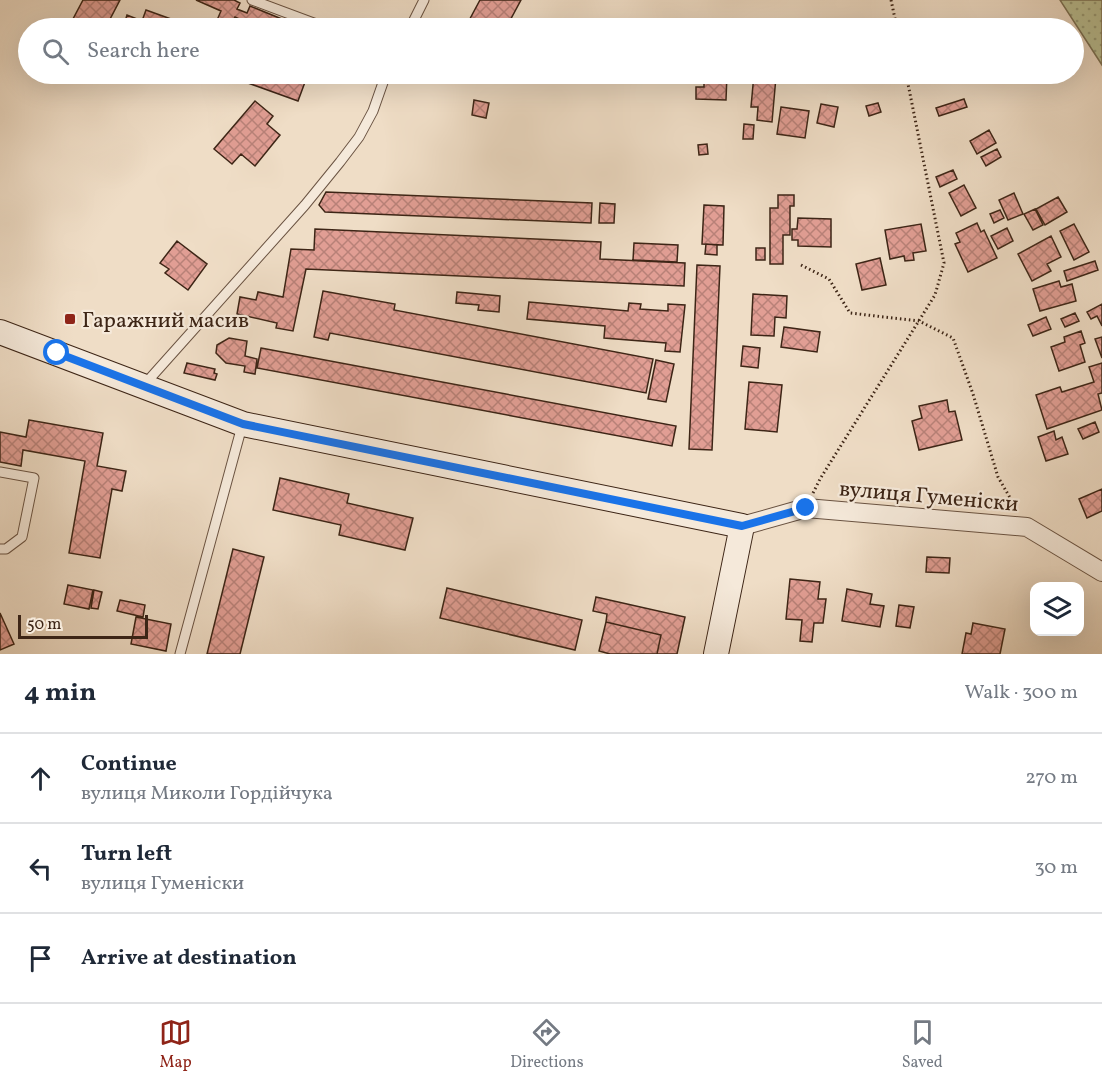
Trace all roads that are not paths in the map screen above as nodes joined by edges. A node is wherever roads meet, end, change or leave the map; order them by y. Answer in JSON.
{"nodes":[{"id":1,"x":252,"y":0,"type":"edge"},
{"id":2,"x":424,"y":0,"type":"edge"},
{"id":3,"x":300,"y":18,"type":"edge"},
{"id":4,"x":415,"y":18,"type":"edge"},
{"id":5,"x":382,"y":84,"type":"edge"},
{"id":6,"x":0,"y":332,"type":"edge"},
{"id":7,"x":143,"y":387,"type":"junction"},
{"id":8,"x":243,"y":424,"type":"junction"},
{"id":9,"x":0,"y":472,"type":"edge"},
{"id":10,"x":742,"y":526,"type":"junction"},
{"id":11,"x":0,"y":549,"type":"edge"},
{"id":12,"x":1102,"y":572,"type":"edge"},
{"id":13,"x":180,"y":654,"type":"edge"},
{"id":14,"x":716,"y":654,"type":"edge"}],
"edges":[{"from":1,"to":3,"type":"lane"},
{"from":2,"to":4,"type":"lane"},
{"from":5,"to":7,"type":"lane"},
{"from":6,"to":7,"type":"street"},
{"from":7,"to":8,"type":"street"},
{"from":8,"to":10,"type":"street"},
{"from":8,"to":13,"type":"lane"},
{"from":9,"to":11,"type":"lane"},
{"from":10,"to":12,"type":"street","name":"вулиця Гуменіски"},
{"from":10,"to":14,"type":"street"}]}
